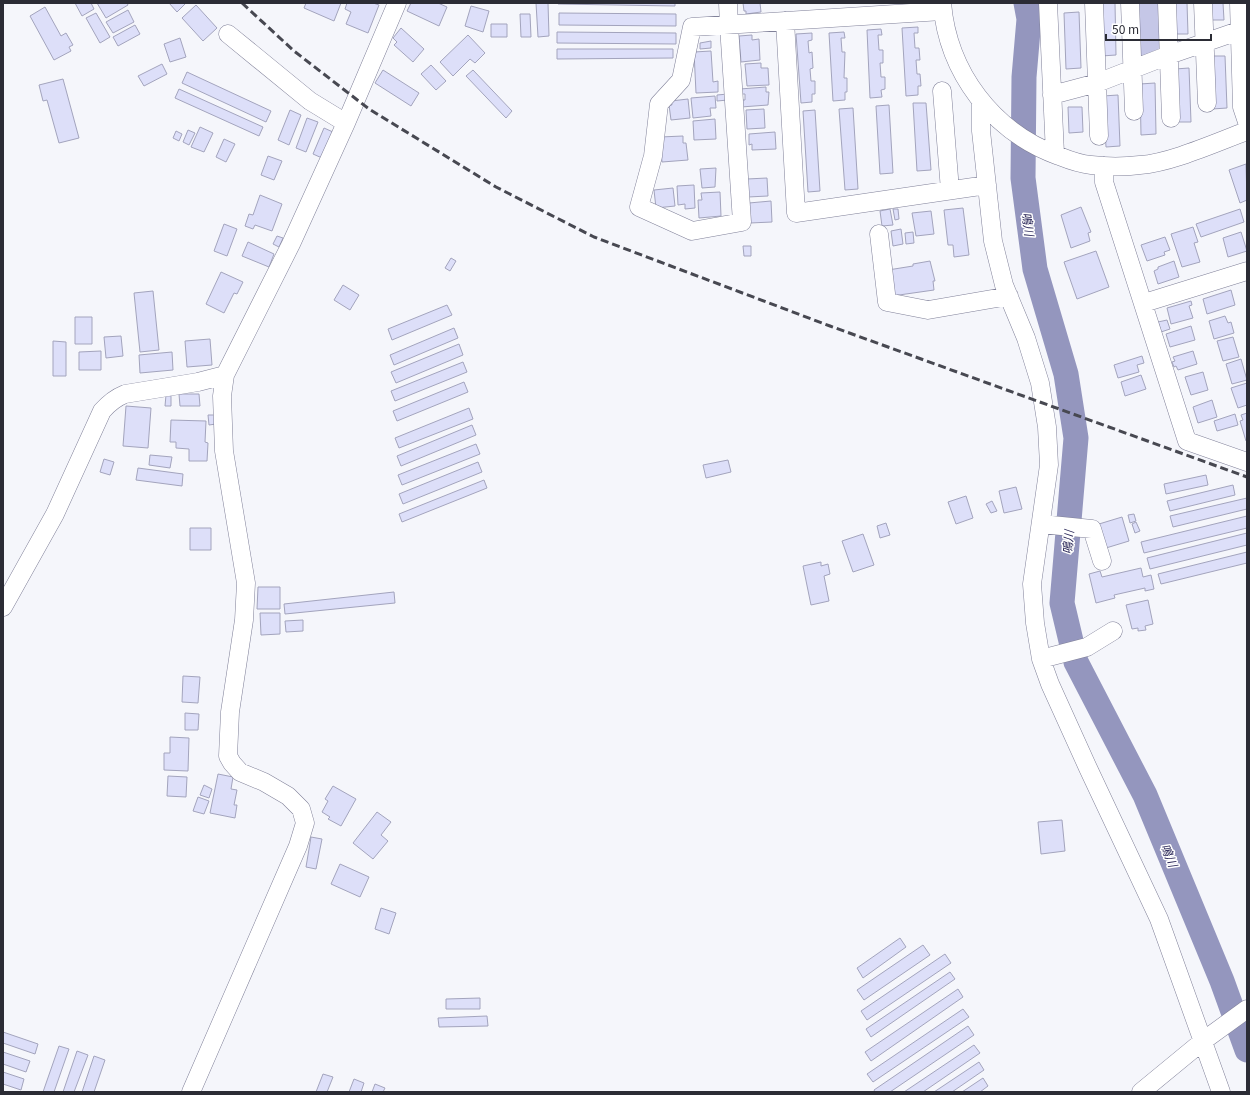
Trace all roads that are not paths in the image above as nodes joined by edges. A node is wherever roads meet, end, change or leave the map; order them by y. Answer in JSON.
{"nodes":[{"id":1,"x":397,"y":3,"type":"edge"},
{"id":2,"x":728,"y":3,"type":"edge"},
{"id":3,"x":1048,"y":3,"type":"edge"},
{"id":4,"x":1094,"y":3,"type":"edge"},
{"id":5,"x":1130,"y":3,"type":"edge"},
{"id":6,"x":1168,"y":3,"type":"edge"},
{"id":7,"x":1203,"y":3,"type":"edge"},
{"id":8,"x":1238,"y":3,"type":"edge"},
{"id":9,"x":942,"y":7,"type":"edge"},
{"id":10,"x":786,"y":21,"type":"junction"},
{"id":11,"x":729,"y":26,"type":"junction"},
{"id":12,"x":1243,"y":30,"type":"edge"},
{"id":13,"x":228,"y":34,"type":"dead end"},
{"id":14,"x":1205,"y":42,"type":"junction"},
{"id":15,"x":1169,"y":55,"type":"junction"},
{"id":16,"x":1132,"y":69,"type":"junction"},
{"id":17,"x":1097,"y":83,"type":"junction"},
{"id":18,"x":942,"y":91,"type":"dead end"},
{"id":19,"x":1052,"y":95,"type":"junction"},
{"id":20,"x":981,"y":102,"type":"junction"},
{"id":21,"x":1207,"y":103,"type":"dead end"},
{"id":22,"x":1134,"y":111,"type":"dead end"},
{"id":23,"x":1171,"y":118,"type":"dead end"},
{"id":24,"x":1247,"y":122,"type":"edge"},
{"id":25,"x":346,"y":123,"type":"junction"},
{"id":26,"x":1247,"y":131,"type":"edge"},
{"id":27,"x":1099,"y":136,"type":"dead end"},
{"id":28,"x":1047,"y":151,"type":"junction"},
{"id":29,"x":1104,"y":166,"type":"junction"},
{"id":30,"x":987,"y":185,"type":"junction"},
{"id":31,"x":950,"y":190,"type":"junction"},
{"id":32,"x":879,"y":234,"type":"dead end"},
{"id":33,"x":1247,"y":272,"type":"edge"},
{"id":34,"x":1009,"y":296,"type":"junction"},
{"id":35,"x":1144,"y":303,"type":"junction"},
{"id":36,"x":225,"y":375,"type":"junction"},
{"id":37,"x":1247,"y":462,"type":"edge"},
{"id":38,"x":1041,"y":524,"type":"junction"},
{"id":39,"x":1102,"y":561,"type":"dead end"},
{"id":40,"x":3,"y":607,"type":"edge"},
{"id":41,"x":1113,"y":631,"type":"dead end"},
{"id":42,"x":1041,"y":659,"type":"junction"},
{"id":43,"x":1246,"y":1010,"type":"edge"},
{"id":44,"x":1203,"y":1041,"type":"junction"},
{"id":45,"x":191,"y":1092,"type":"edge"},
{"id":46,"x":1141,"y":1092,"type":"edge"},
{"id":47,"x":1221,"y":1092,"type":"edge"}],
"edges":[{"from":1,"to":25,"type":"street"},
{"from":2,"to":11,"type":"street"},
{"from":3,"to":19,"type":"street"},
{"from":4,"to":17,"type":"street"},
{"from":5,"to":16,"type":"street"},
{"from":6,"to":15,"type":"street"},
{"from":7,"to":14,"type":"street"},
{"from":8,"to":12,"type":"street"},
{"from":9,"to":10,"type":"street"},
{"from":9,"to":20,"type":"street"},
{"from":10,"to":11,"type":"street"},
{"from":10,"to":31,"type":"street"},
{"from":11,"to":11,"type":"street"},
{"from":12,"to":14,"type":"street"},
{"from":12,"to":24,"type":"street"},
{"from":13,"to":25,"type":"street"},
{"from":14,"to":15,"type":"street"},
{"from":14,"to":21,"type":"street"},
{"from":15,"to":16,"type":"street"},
{"from":15,"to":23,"type":"street"},
{"from":16,"to":17,"type":"street"},
{"from":16,"to":22,"type":"street"},
{"from":17,"to":19,"type":"street"},
{"from":17,"to":27,"type":"street"},
{"from":18,"to":31,"type":"street"},
{"from":19,"to":28,"type":"street"},
{"from":20,"to":28,"type":"street"},
{"from":20,"to":30,"type":"street"},
{"from":25,"to":36,"type":"street"},
{"from":26,"to":29,"type":"street"},
{"from":28,"to":29,"type":"street"},
{"from":29,"to":35,"type":"street"},
{"from":30,"to":31,"type":"street"},
{"from":30,"to":34,"type":"street"},
{"from":32,"to":34,"type":"street"},
{"from":33,"to":35,"type":"street"},
{"from":34,"to":38,"type":"street"},
{"from":35,"to":37,"type":"street"},
{"from":36,"to":40,"type":"street"},
{"from":36,"to":45,"type":"street"},
{"from":38,"to":39,"type":"street"},
{"from":38,"to":42,"type":"street"},
{"from":41,"to":42,"type":"street"},
{"from":42,"to":44,"type":"street"},
{"from":43,"to":44,"type":"street"},
{"from":44,"to":46,"type":"street"},
{"from":44,"to":47,"type":"street"}]}
